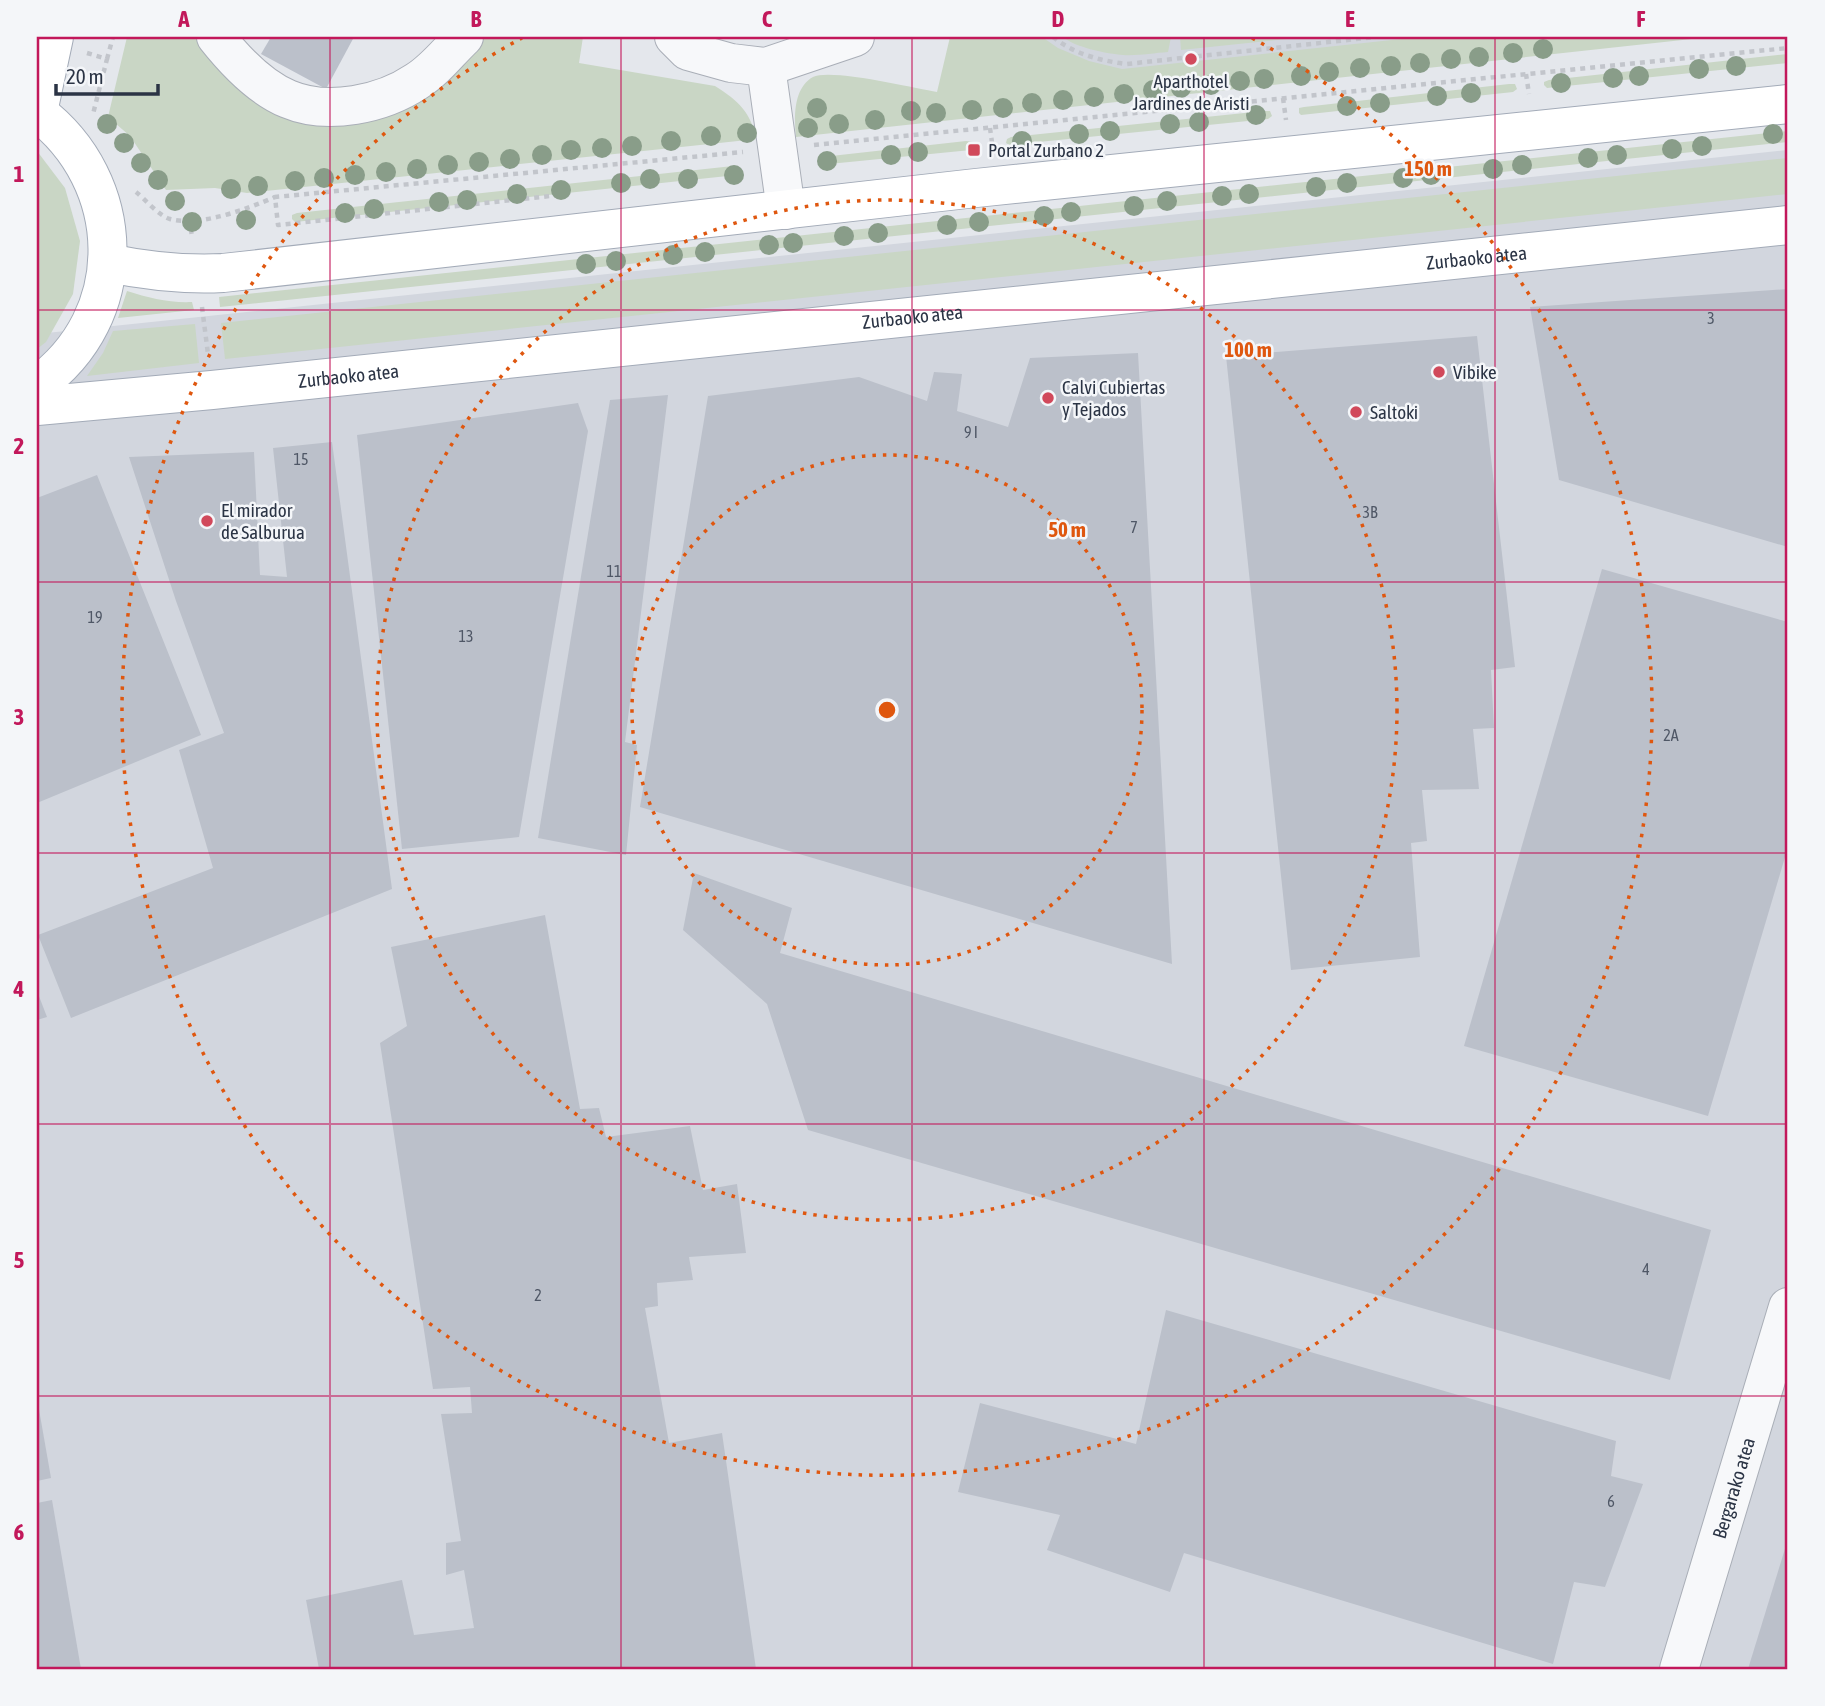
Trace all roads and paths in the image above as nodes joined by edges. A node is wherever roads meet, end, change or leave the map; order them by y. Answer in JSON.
{"nodes":[{"id":1,"x":113,"y":37,"type":"edge"},
{"id":2,"x":216,"y":37,"type":"edge"},
{"id":3,"x":464,"y":37,"type":"edge"},
{"id":4,"x":674,"y":37,"type":"edge"},
{"id":5,"x":855,"y":37,"type":"edge"},
{"id":6,"x":1053,"y":37,"type":"edge"},
{"id":7,"x":1375,"y":37,"type":"edge"},
{"id":8,"x":53,"y":40,"type":"edge"},
{"id":9,"x":1788,"y":48,"type":"edge"},
{"id":10,"x":107,"y":59,"type":"junction"},
{"id":11,"x":766,"y":67,"type":"junction"},
{"id":12,"x":1526,"y":74,"type":"junction"},
{"id":13,"x":1542,"y":93,"type":"dead end"},
{"id":14,"x":1283,"y":98,"type":"junction"},
{"id":15,"x":1788,"y":104,"type":"edge"},
{"id":16,"x":37,"y":112,"type":"edge"},
{"id":17,"x":1273,"y":121,"type":"dead end"},
{"id":18,"x":99,"y":122,"type":"dead end"},
{"id":19,"x":990,"y":128,"type":"junction"},
{"id":20,"x":1006,"y":148,"type":"dead end"},
{"id":21,"x":777,"y":149,"type":"junction"},
{"id":22,"x":993,"y":150,"type":"junction"},
{"id":23,"x":979,"y":151,"type":"dead end"},
{"id":24,"x":130,"y":180,"type":"dead end"},
{"id":25,"x":578,"y":193,"type":"dead end"},
{"id":26,"x":275,"y":197,"type":"junction"},
{"id":27,"x":786,"y":210,"type":"junction"},
{"id":28,"x":1788,"y":225,"type":"edge"},
{"id":29,"x":108,"y":264,"type":"junction"},
{"id":30,"x":37,"y":385,"type":"edge"},
{"id":31,"x":37,"y":406,"type":"edge"},
{"id":32,"x":1788,"y":1307,"type":"edge"},
{"id":33,"x":1679,"y":1669,"type":"edge"}],
"edges":[{"from":1,"to":10,"type":"path"},
{"from":2,"to":3,"type":"street"},
{"from":4,"to":11,"type":"street"},
{"from":5,"to":11,"type":"street"},
{"from":6,"to":7,"type":"path"},
{"from":8,"to":10,"type":"path"},
{"from":8,"to":16,"type":"main road"},
{"from":9,"to":12,"type":"path"},
{"from":10,"to":18,"type":"path"},
{"from":11,"to":21,"type":"street"},
{"from":12,"to":13,"type":"path"},
{"from":12,"to":14,"type":"path"},
{"from":14,"to":17,"type":"path"},
{"from":14,"to":19,"type":"path"},
{"from":15,"to":27,"type":"main road"},
{"from":16,"to":29,"type":"main road"},
{"from":19,"to":21,"type":"path"},
{"from":19,"to":22,"type":"path"},
{"from":20,"to":22,"type":"path"},
{"from":21,"to":26,"type":"path"},
{"from":21,"to":27,"type":"street"},
{"from":22,"to":23,"type":"path"},
{"from":24,"to":26,"type":"path"},
{"from":25,"to":26,"type":"path"},
{"from":27,"to":29,"type":"main road"},
{"from":28,"to":31,"type":"main road","name":"Zurbaoko atea"},
{"from":29,"to":30,"type":"main road"},
{"from":32,"to":33,"type":"street","name":"Bergarako atea"}]}
